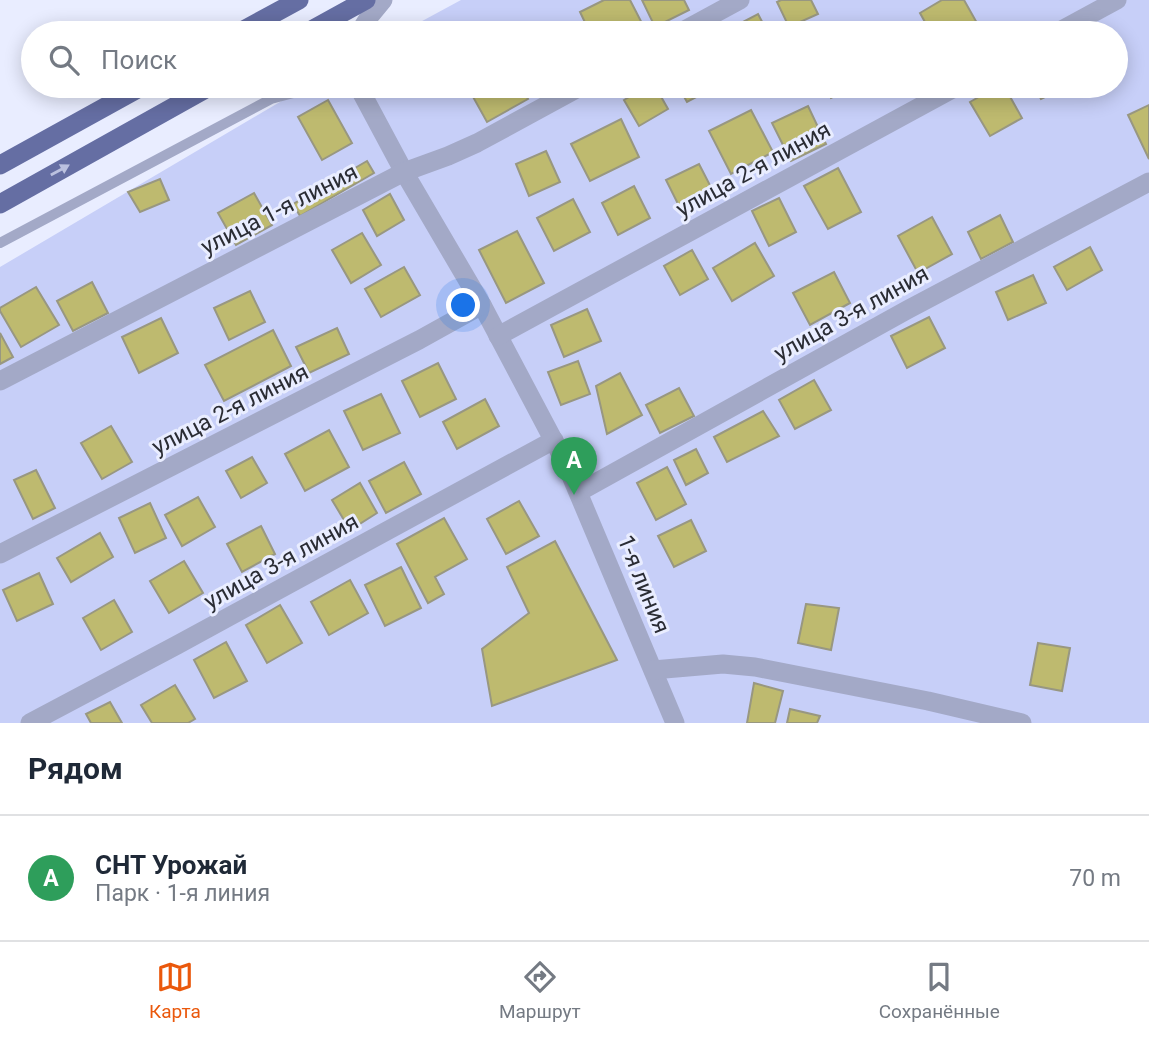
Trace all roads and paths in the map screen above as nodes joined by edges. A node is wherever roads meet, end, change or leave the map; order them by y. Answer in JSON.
{"nodes":[{"id":1,"x":299,"y":0,"type":"edge"},
{"id":2,"x":366,"y":0,"type":"edge"},
{"id":3,"x":383,"y":0,"type":"edge"},
{"id":4,"x":740,"y":0,"type":"edge"},
{"id":5,"x":1117,"y":0,"type":"edge"},
{"id":6,"x":260,"y":21,"type":"edge"},
{"id":7,"x":328,"y":21,"type":"edge"},
{"id":8,"x":366,"y":21,"type":"edge"},
{"id":9,"x":701,"y":21,"type":"edge"},
{"id":10,"x":1078,"y":21,"type":"edge"},
{"id":11,"x":121,"y":98,"type":"edge"},
{"id":12,"x":190,"y":98,"type":"edge"},
{"id":13,"x":275,"y":98,"type":"edge"},
{"id":14,"x":363,"y":98,"type":"edge"},
{"id":15,"x":560,"y":98,"type":"edge"},
{"id":16,"x":936,"y":98,"type":"edge"},
{"id":17,"x":0,"y":165,"type":"edge"},
{"id":18,"x":404,"y":172,"type":"junction"},
{"id":19,"x":1149,"y":182,"type":"edge"},
{"id":20,"x":0,"y":204,"type":"edge"},
{"id":21,"x":0,"y":243,"type":"edge"},
{"id":22,"x":482,"y":304,"type":"junction"},
{"id":23,"x":498,"y":336,"type":"junction"},
{"id":24,"x":0,"y":382,"type":"edge"},
{"id":25,"x":554,"y":440,"type":"junction"},
{"id":26,"x":579,"y":492,"type":"junction"},
{"id":27,"x":0,"y":554,"type":"edge"},
{"id":28,"x":653,"y":670,"type":"junction"},
{"id":29,"x":30,"y":723,"type":"edge"},
{"id":30,"x":675,"y":723,"type":"edge"},
{"id":31,"x":1022,"y":723,"type":"edge"}],
"edges":[{"from":1,"to":6,"type":"main road"},
{"from":2,"to":7,"type":"main road"},
{"from":3,"to":8,"type":"street"},
{"from":4,"to":9,"type":"street"},
{"from":5,"to":10,"type":"street"},
{"from":11,"to":17,"type":"main road"},
{"from":20,"to":12,"type":"main road","one_way":true},
{"from":13,"to":21,"type":"lane"},
{"from":14,"to":18,"type":"street","name":"1-я линия"},
{"from":15,"to":18,"type":"street","name":"улица 1-я линия"},
{"from":16,"to":23,"type":"street","name":"улица 2-я линия"},
{"from":18,"to":22,"type":"street","name":"1-я линия"},
{"from":18,"to":24,"type":"street","name":"улица 1-я линия"},
{"from":19,"to":26,"type":"street","name":"улица 3-я линия"},
{"from":22,"to":23,"type":"street","name":"1-я линия"},
{"from":22,"to":27,"type":"street","name":"улица 2-я линия"},
{"from":23,"to":25,"type":"street","name":"1-я линия"},
{"from":25,"to":26,"type":"street","name":"1-я линия"},
{"from":25,"to":29,"type":"street","name":"улица 3-я линия"},
{"from":26,"to":28,"type":"street","name":"1-я линия"},
{"from":28,"to":30,"type":"street","name":"1-я линия"},
{"from":28,"to":31,"type":"street"}]}
